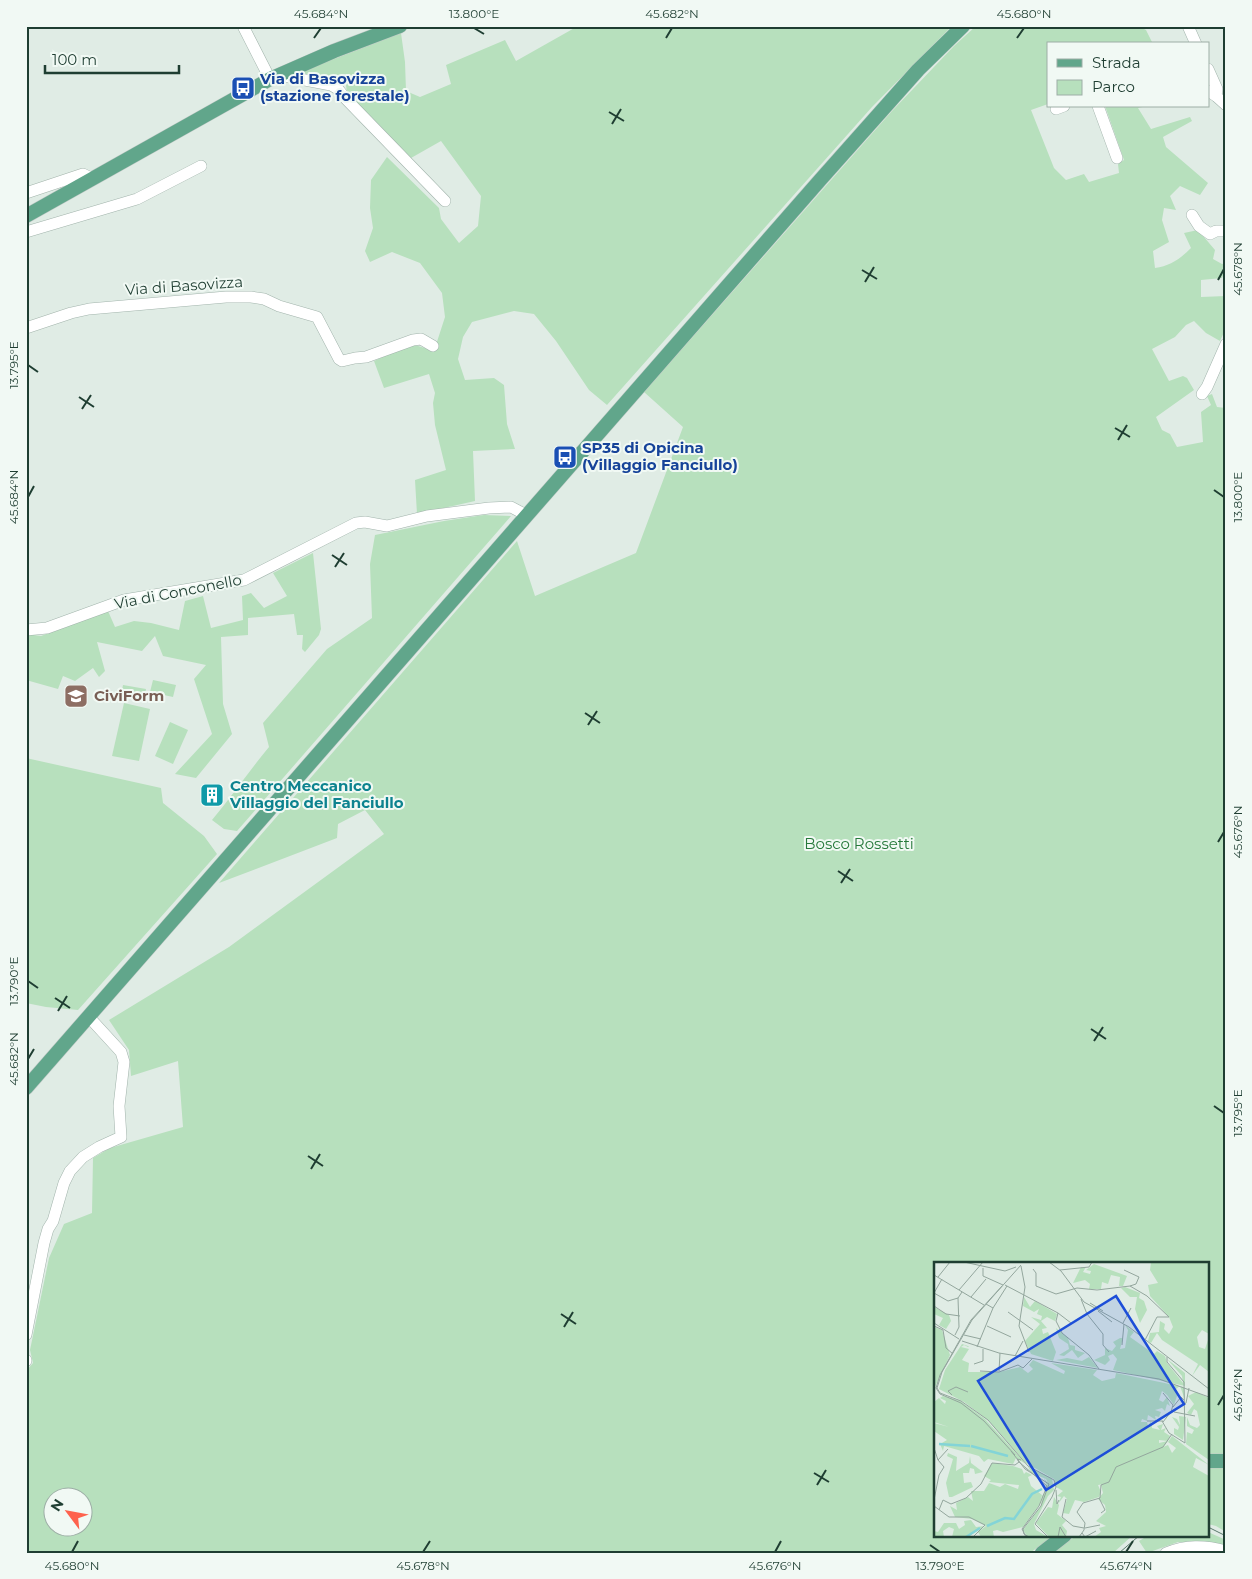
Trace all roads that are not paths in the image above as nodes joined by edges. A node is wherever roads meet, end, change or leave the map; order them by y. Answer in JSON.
{"nodes":[{"id":1,"x":243,"y":26,"type":"edge"},
{"id":2,"x":400,"y":26,"type":"edge"},
{"id":3,"x":964,"y":26,"type":"edge"},
{"id":4,"x":1188,"y":26,"type":"edge"},
{"id":5,"x":1195,"y":42,"type":"edge"},
{"id":6,"x":1210,"y":73,"type":"edge"},
{"id":7,"x":275,"y":77,"type":"junction"},
{"id":8,"x":1212,"y":93,"type":"edge"},
{"id":9,"x":1226,"y":105,"type":"edge"},
{"id":10,"x":1099,"y":108,"type":"edge"},
{"id":11,"x":1118,"y":158,"type":"dead end"},
{"id":12,"x":201,"y":166,"type":"dead end"},
{"id":13,"x":93,"y":179,"type":"junction"},
{"id":14,"x":26,"y":193,"type":"edge"},
{"id":15,"x":445,"y":201,"type":"dead end"},
{"id":16,"x":1192,"y":214,"type":"dead end"},
{"id":17,"x":26,"y":216,"type":"edge"},
{"id":18,"x":1226,"y":231,"type":"edge"},
{"id":19,"x":26,"y":232,"type":"edge"},
{"id":20,"x":26,"y":328,"type":"edge"},
{"id":21,"x":1226,"y":344,"type":"edge"},
{"id":22,"x":433,"y":346,"type":"dead end"},
{"id":23,"x":1202,"y":394,"type":"dead end"},
{"id":24,"x":526,"y":515,"type":"junction"},
{"id":25,"x":26,"y":630,"type":"edge"},
{"id":26,"x":88,"y":1016,"type":"junction"},
{"id":27,"x":26,"y":1088,"type":"edge"},
{"id":28,"x":26,"y":1335,"type":"edge"},
{"id":29,"x":1210,"y":1461,"type":"edge"},
{"id":30,"x":1226,"y":1461,"type":"edge"},
{"id":31,"x":1064,"y":1536,"type":"edge"},
{"id":32,"x":1226,"y":1551,"type":"edge"},
{"id":33,"x":1042,"y":1553,"type":"edge"},
{"id":34,"x":1166,"y":1553,"type":"edge"}],
"edges":[{"from":1,"to":7,"type":"street"},
{"from":2,"to":7,"type":"main road"},
{"from":3,"to":24,"type":"main road"},
{"from":4,"to":5,"type":"street"},
{"from":6,"to":8,"type":"street"},
{"from":7,"to":13,"type":"main road"},
{"from":7,"to":15,"type":"street"},
{"from":8,"to":9,"type":"street"},
{"from":10,"to":11,"type":"street"},
{"from":12,"to":19,"type":"street"},
{"from":13,"to":14,"type":"street"},
{"from":13,"to":17,"type":"main road"},
{"from":16,"to":18,"type":"street"},
{"from":20,"to":22,"type":"street","name":"Via di Basovizza"},
{"from":21,"to":23,"type":"street"},
{"from":24,"to":25,"type":"street","name":"Via di Conconello"},
{"from":24,"to":26,"type":"main road"},
{"from":26,"to":27,"type":"main road"},
{"from":26,"to":28,"type":"street"},
{"from":29,"to":30,"type":"main road"},
{"from":31,"to":33,"type":"main road"},
{"from":32,"to":34,"type":"street"}]}
